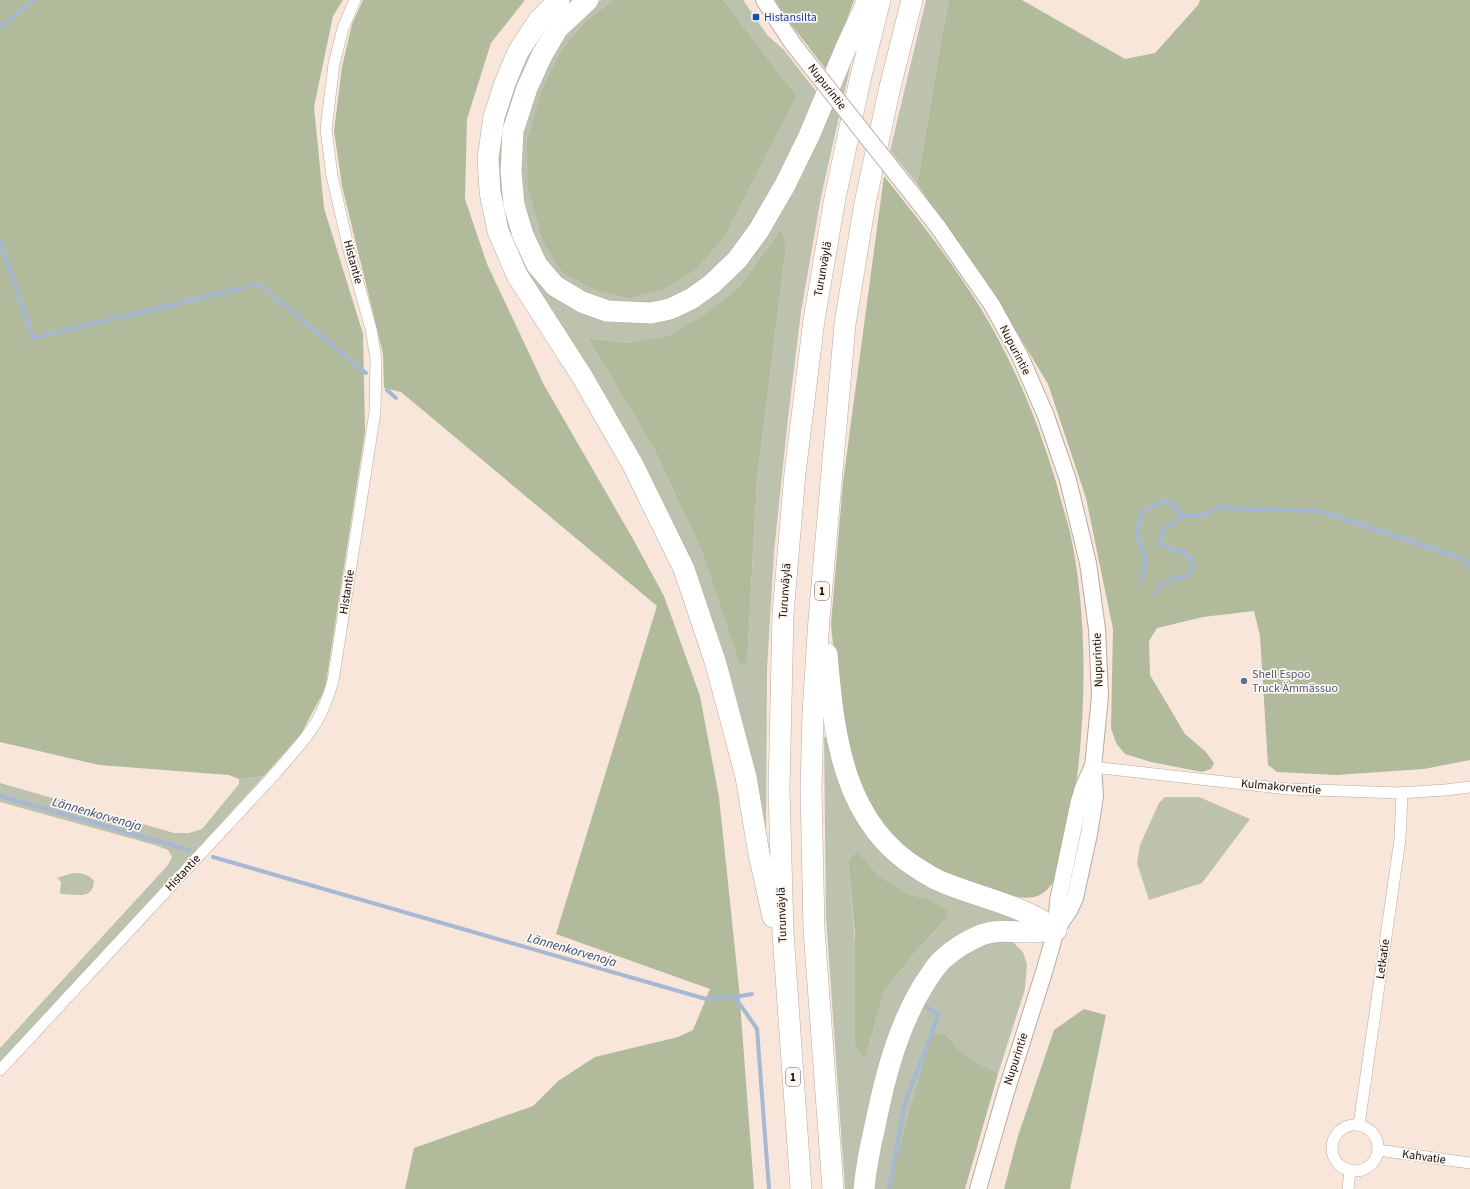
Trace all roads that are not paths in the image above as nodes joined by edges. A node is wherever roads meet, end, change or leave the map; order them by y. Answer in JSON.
{"nodes":[{"id":1,"x":355,"y":0,"type":"edge"},
{"id":2,"x":559,"y":0,"type":"edge"},
{"id":3,"x":588,"y":0,"type":"edge"},
{"id":4,"x":764,"y":0,"type":"edge"},
{"id":5,"x":868,"y":0,"type":"edge"},
{"id":6,"x":880,"y":0,"type":"edge"},
{"id":7,"x":912,"y":0,"type":"edge"},
{"id":8,"x":819,"y":619,"type":"junction"},
{"id":9,"x":1093,"y":767,"type":"junction"},
{"id":10,"x":1470,"y":787,"type":"edge"},
{"id":11,"x":1402,"y":793,"type":"junction"},
{"id":12,"x":1056,"y":930,"type":"junction"},
{"id":13,"x":784,"y":966,"type":"junction"},
{"id":14,"x":0,"y":1070,"type":"edge"},
{"id":15,"x":1359,"y":1125,"type":"junction"},
{"id":16,"x":1378,"y":1150,"type":"junction"},
{"id":17,"x":1470,"y":1163,"type":"edge"},
{"id":18,"x":1350,"y":1170,"type":"junction"},
{"id":19,"x":801,"y":1189,"type":"edge"},
{"id":20,"x":833,"y":1189,"type":"edge"},
{"id":21,"x":864,"y":1189,"type":"edge"},
{"id":22,"x":978,"y":1189,"type":"edge"},
{"id":23,"x":1348,"y":1189,"type":"edge"}],
"edges":[{"from":1,"to":14,"type":"street","name":"Histantie"},
{"from":2,"to":13,"type":"highway"},
{"from":3,"to":5,"type":"highway"},
{"from":4,"to":9,"type":"main road","name":"Nupurintie","bridge":true},
{"from":6,"to":13,"type":"highway","name":"Turunväylä","number":"1"},
{"from":7,"to":8,"type":"highway","number":"1"},
{"from":8,"to":12,"type":"highway"},
{"from":8,"to":20,"type":"highway","number":"1"},
{"from":9,"to":11,"type":"street","name":"Kulmakorventie"},
{"from":9,"to":12,"type":"main road","name":"Nupurintie"},
{"from":10,"to":11,"type":"street","name":"Kulmakorventie"},
{"from":11,"to":15,"type":"street","name":"Letkatie"},
{"from":12,"to":21,"type":"highway"},
{"from":12,"to":22,"type":"main road","name":"Nupurintie"},
{"from":13,"to":19,"type":"highway","name":"Turunväylä","number":"1"},
{"from":15,"to":16,"type":"street"},
{"from":15,"to":18,"type":"street"},
{"from":16,"to":17,"type":"street","name":"Kahvatie"},
{"from":16,"to":18,"type":"street"},
{"from":18,"to":23,"type":"street"}]}
